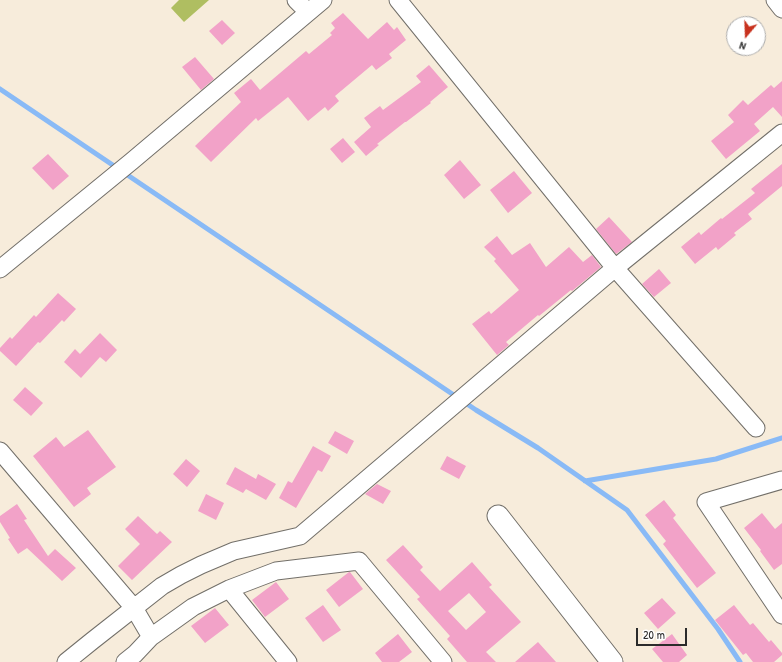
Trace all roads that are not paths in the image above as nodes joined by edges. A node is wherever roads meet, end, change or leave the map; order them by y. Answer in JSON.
{"nodes":[{"id":1,"x":296,"y":0,"type":"edge"},
{"id":2,"x":323,"y":0,"type":"edge"},
{"id":3,"x":398,"y":0,"type":"edge"},
{"id":4,"x":775,"y":0,"type":"edge"},
{"id":5,"x":782,"y":9,"type":"edge"},
{"id":6,"x":308,"y":12,"type":"junction"},
{"id":7,"x":782,"y":133,"type":"edge"},
{"id":8,"x":615,"y":268,"type":"junction"},
{"id":9,"x":0,"y":269,"type":"edge"},
{"id":10,"x":756,"y":428,"type":"dead end"},
{"id":11,"x":0,"y":451,"type":"edge"},
{"id":12,"x":782,"y":480,"type":"edge"},
{"id":13,"x":498,"y":516,"type":"dead end"},
{"id":14,"x":229,"y":589,"type":"junction"},
{"id":15,"x":134,"y":608,"type":"junction"},
{"id":16,"x":782,"y":615,"type":"edge"},
{"id":17,"x":151,"y":637,"type":"junction"},
{"id":18,"x":134,"y":659,"type":"edge"},
{"id":19,"x":66,"y":662,"type":"edge"},
{"id":20,"x":288,"y":662,"type":"edge"},
{"id":21,"x":443,"y":662,"type":"edge"},
{"id":22,"x":612,"y":662,"type":"edge"}],
"edges":[{"from":1,"to":6,"type":"street"},
{"from":2,"to":6,"type":"street"},
{"from":3,"to":8,"type":"street"},
{"from":4,"to":5,"type":"street"},
{"from":6,"to":9,"type":"street"},
{"from":7,"to":8,"type":"street"},
{"from":8,"to":10,"type":"street"},
{"from":8,"to":15,"type":"street"},
{"from":11,"to":15,"type":"street"},
{"from":12,"to":16,"type":"street"},
{"from":13,"to":22,"type":"street"},
{"from":14,"to":17,"type":"street"},
{"from":14,"to":20,"type":"street"},
{"from":14,"to":21,"type":"street"},
{"from":15,"to":17,"type":"street"},
{"from":15,"to":19,"type":"street"},
{"from":17,"to":18,"type":"street"}]}
